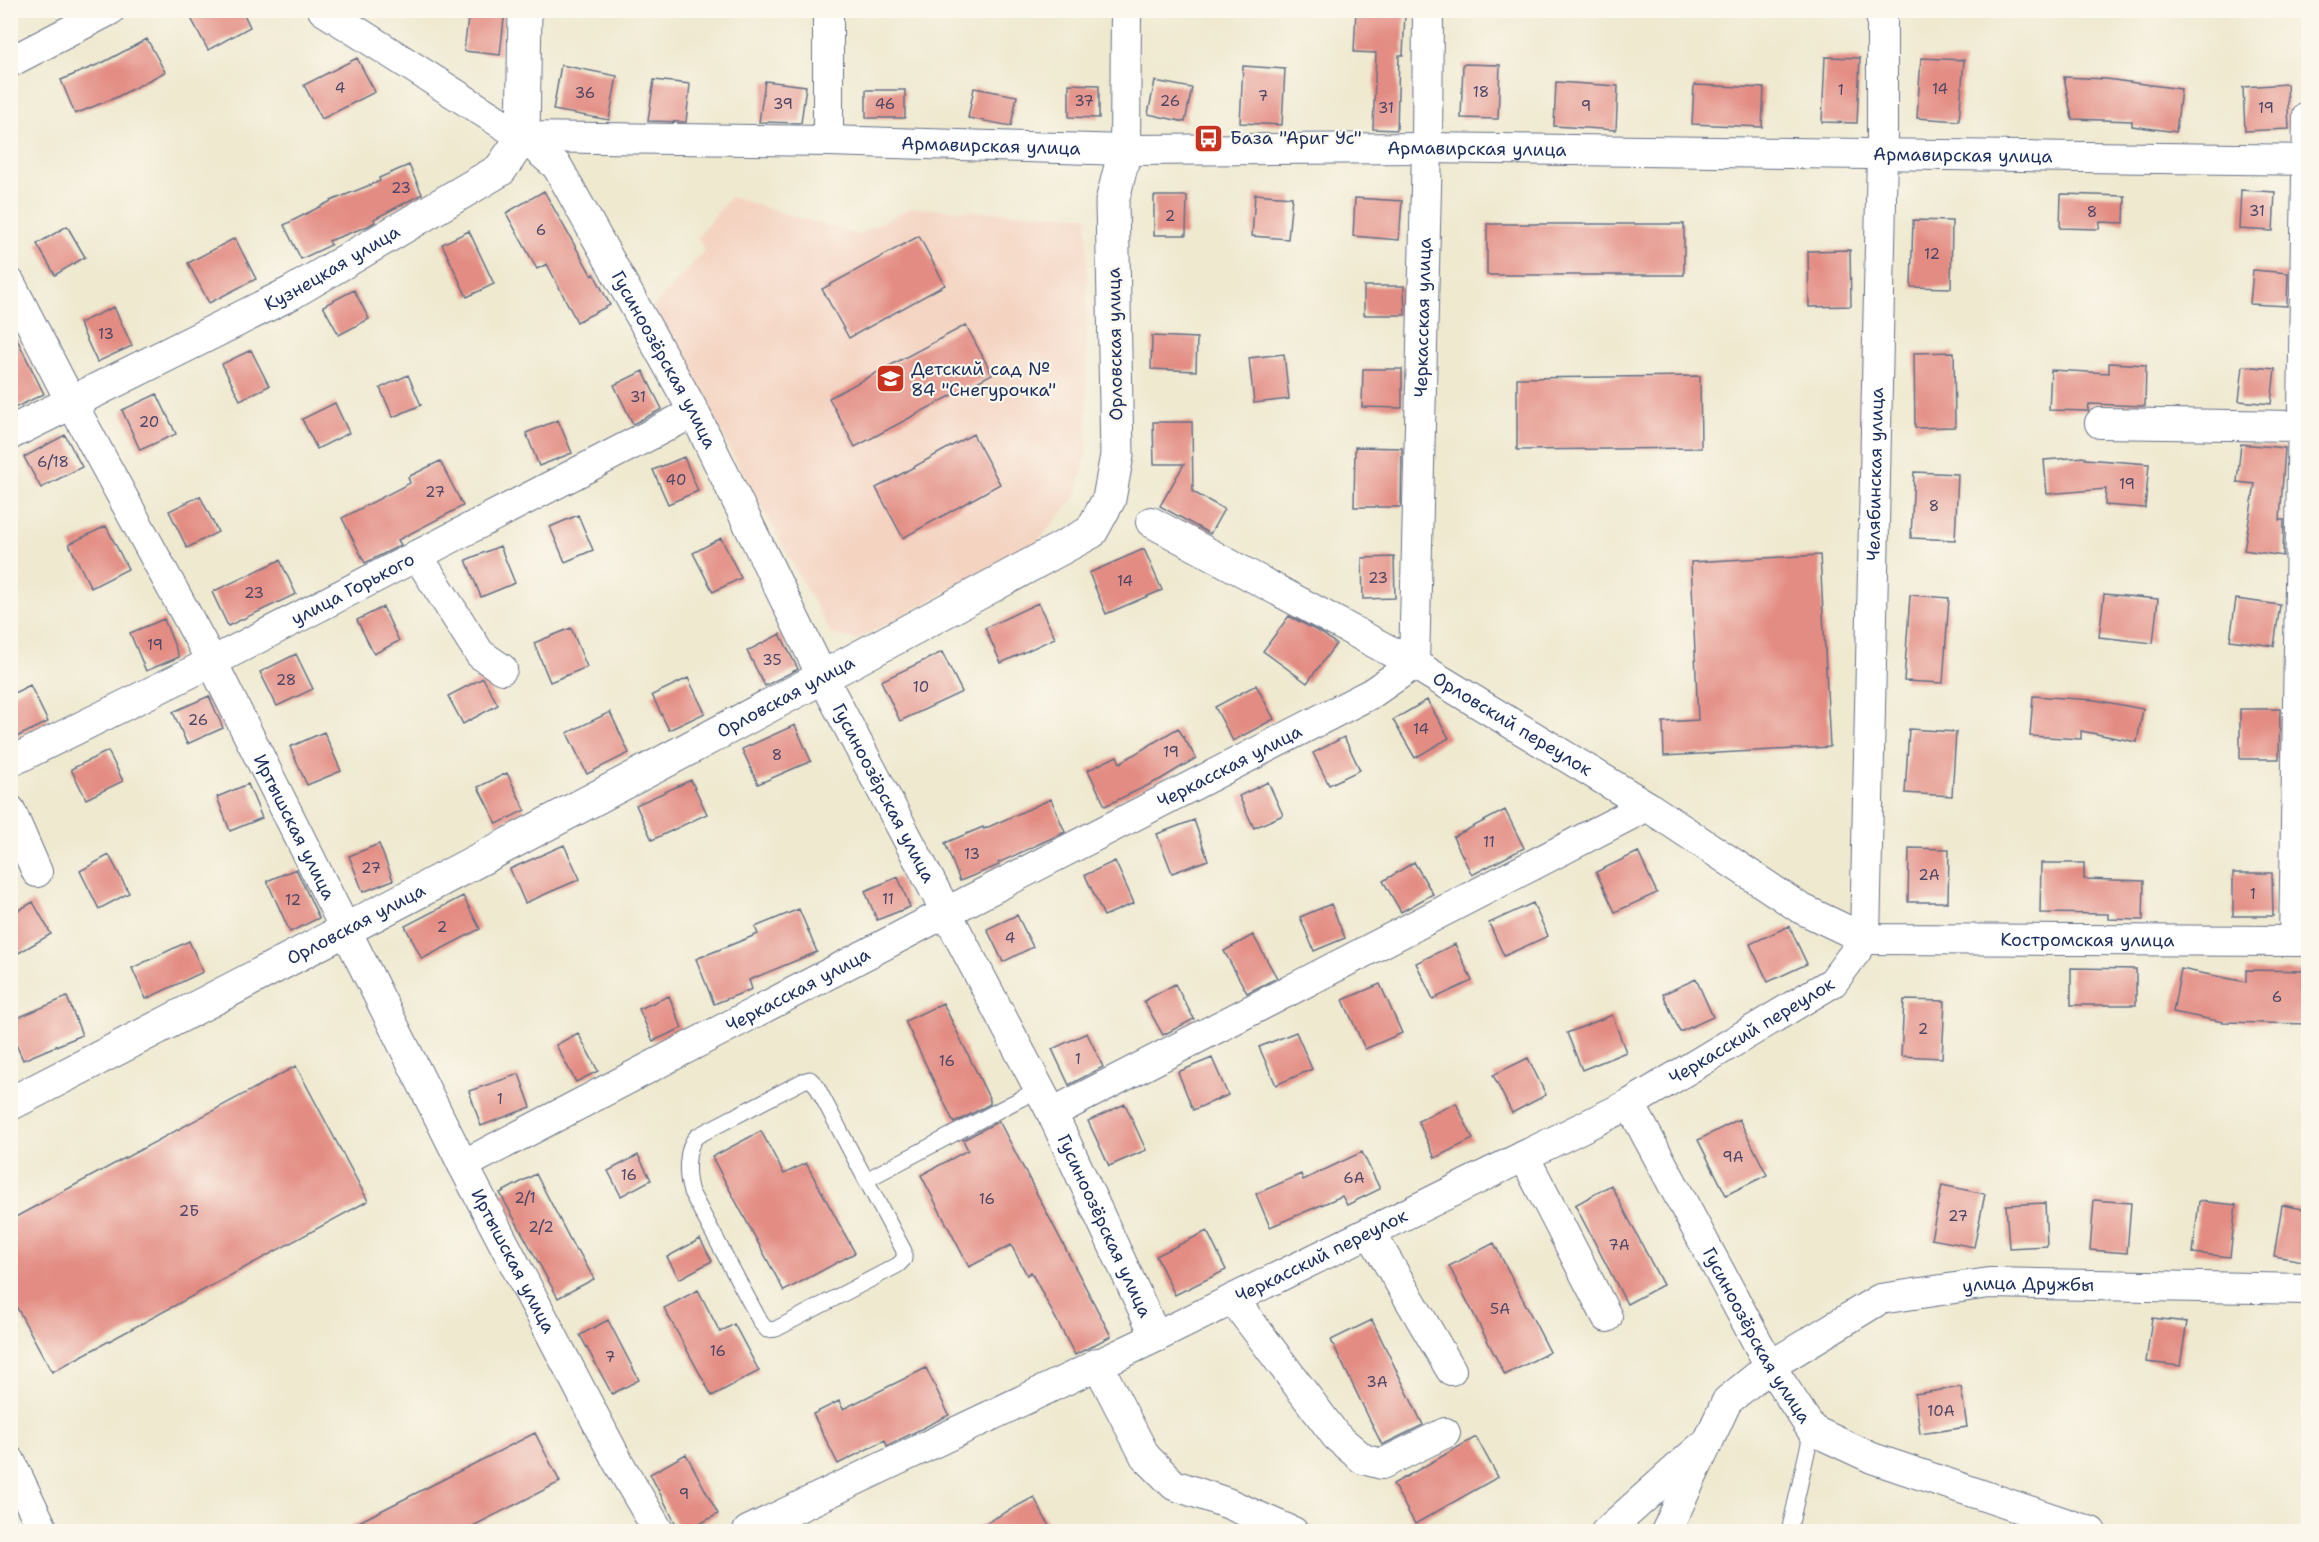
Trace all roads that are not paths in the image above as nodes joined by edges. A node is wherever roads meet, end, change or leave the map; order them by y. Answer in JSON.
{"nodes":[{"id":1,"x":110,"y":10,"type":"edge"},
{"id":2,"x":323,"y":10,"type":"edge"},
{"id":3,"x":525,"y":10,"type":"edge"},
{"id":4,"x":828,"y":10,"type":"edge"},
{"id":5,"x":1126,"y":10,"type":"edge"},
{"id":6,"x":1428,"y":10,"type":"edge"},
{"id":7,"x":1882,"y":10,"type":"edge"},
{"id":8,"x":10,"y":62,"type":"edge"},
{"id":9,"x":2308,"y":116,"type":"edge"},
{"id":10,"x":523,"y":136,"type":"junction"},
{"id":11,"x":828,"y":141,"type":"junction"},
{"id":12,"x":1427,"y":148,"type":"junction"},
{"id":13,"x":1125,"y":150,"type":"junction"},
{"id":14,"x":1882,"y":153,"type":"junction"},
{"id":15,"x":2308,"y":160,"type":"edge"},
{"id":16,"x":10,"y":283,"type":"edge"},
{"id":17,"x":71,"y":402,"type":"junction"},
{"id":18,"x":694,"y":412,"type":"junction"},
{"id":19,"x":2100,"y":423,"type":"dead end"},
{"id":20,"x":2303,"y":426,"type":"junction"},
{"id":21,"x":10,"y":433,"type":"edge"},
{"id":22,"x":1151,"y":522,"type":"dead end"},
{"id":23,"x":417,"y":555,"type":"junction"},
{"id":24,"x":212,"y":662,"type":"junction"},
{"id":25,"x":1414,"y":664,"type":"junction"},
{"id":26,"x":502,"y":669,"type":"dead end"},
{"id":27,"x":823,"y":678,"type":"junction"},
{"id":28,"x":10,"y":762,"type":"edge"},
{"id":29,"x":1647,"y":806,"type":"junction"},
{"id":30,"x":10,"y":810,"type":"edge"},
{"id":31,"x":37,"y":872,"type":"dead end"},
{"id":32,"x":945,"y":913,"type":"junction"},
{"id":33,"x":345,"y":931,"type":"junction"},
{"id":34,"x":1865,"y":939,"type":"junction"},
{"id":35,"x":2301,"y":941,"type":"edge"},
{"id":36,"x":1045,"y":1101,"type":"junction"},
{"id":37,"x":10,"y":1104,"type":"edge"},
{"id":38,"x":1630,"y":1104,"type":"junction"},
{"id":39,"x":1524,"y":1156,"type":"junction"},
{"id":40,"x":463,"y":1165,"type":"junction"},
{"id":41,"x":866,"y":1180,"type":"junction"},
{"id":42,"x":1370,"y":1232,"type":"junction"},
{"id":43,"x":2308,"y":1289,"type":"edge"},
{"id":44,"x":1233,"y":1299,"type":"junction"},
{"id":45,"x":1607,"y":1317,"type":"dead end"},
{"id":46,"x":1156,"y":1337,"type":"junction"},
{"id":47,"x":1097,"y":1363,"type":"junction"},
{"id":48,"x":1770,"y":1366,"type":"junction"},
{"id":49,"x":1451,"y":1370,"type":"dead end"},
{"id":50,"x":1812,"y":1430,"type":"junction"},
{"id":51,"x":1445,"y":1433,"type":"dead end"},
{"id":52,"x":1709,"y":1440,"type":"junction"},
{"id":53,"x":10,"y":1461,"type":"edge"},
{"id":54,"x":748,"y":1531,"type":"edge"},
{"id":55,"x":44,"y":1532,"type":"edge"},
{"id":56,"x":660,"y":1532,"type":"edge"},
{"id":57,"x":1293,"y":1532,"type":"edge"},
{"id":58,"x":1606,"y":1532,"type":"edge"},
{"id":59,"x":1666,"y":1532,"type":"edge"},
{"id":60,"x":1789,"y":1532,"type":"edge"},
{"id":61,"x":2091,"y":1532,"type":"edge"}],
"edges":[{"from":1,"to":8,"type":"street"},
{"from":2,"to":10,"type":"street"},
{"from":3,"to":10,"type":"street"},
{"from":4,"to":11,"type":"street"},
{"from":5,"to":13,"type":"street","name":"Орловская улица"},
{"from":6,"to":12,"type":"street","name":"Черкасская улица"},
{"from":7,"to":14,"type":"street","name":"Челябинская улица"},
{"from":9,"to":15,"type":"street"},
{"from":10,"to":11,"type":"street","name":"Армавирская улица"},
{"from":10,"to":17,"type":"street","name":"Кузнецкая улица"},
{"from":10,"to":18,"type":"street","name":"Гусиноозёрская улица"},
{"from":11,"to":13,"type":"street","name":"Армавирская улица"},
{"from":12,"to":13,"type":"street","name":"Армавирская улица"},
{"from":12,"to":14,"type":"street","name":"Армавирская улица"},
{"from":12,"to":25,"type":"street","name":"Черкасская улица"},
{"from":13,"to":27,"type":"street","name":"Орловская улица"},
{"from":14,"to":15,"type":"street","name":"Армавирская улица"},
{"from":14,"to":34,"type":"street","name":"Челябинская улица"},
{"from":15,"to":20,"type":"street"},
{"from":16,"to":17,"type":"street","name":"Иртышская улица"},
{"from":17,"to":21,"type":"street","name":"Кузнецкая улица"},
{"from":17,"to":24,"type":"street","name":"Иртышская улица"},
{"from":18,"to":23,"type":"street","name":"улица Горького"},
{"from":18,"to":27,"type":"street","name":"Гусиноозёрская улица"},
{"from":19,"to":20,"type":"street"},
{"from":20,"to":35,"type":"street"},
{"from":22,"to":25,"type":"street","name":"Орловский переулок"},
{"from":23,"to":24,"type":"street","name":"улица Горького"},
{"from":23,"to":26,"type":"street"},
{"from":24,"to":28,"type":"street","name":"улица Горького"},
{"from":24,"to":33,"type":"street","name":"Иртышская улица"},
{"from":25,"to":29,"type":"street","name":"Орловский переулок"},
{"from":25,"to":32,"type":"street","name":"Черкасская улица"},
{"from":27,"to":32,"type":"street","name":"Гусиноозёрская улица"},
{"from":27,"to":33,"type":"street","name":"Орловская улица"},
{"from":29,"to":34,"type":"street","name":"Орловский переулок"},
{"from":29,"to":36,"type":"street"},
{"from":30,"to":31,"type":"street"},
{"from":32,"to":36,"type":"street","name":"Гусиноозёрская улица"},
{"from":32,"to":40,"type":"street","name":"Черкасская улица"},
{"from":33,"to":37,"type":"street","name":"Орловская улица"},
{"from":33,"to":40,"type":"street","name":"Иртышская улица"},
{"from":34,"to":35,"type":"street","name":"Костромская улица"},
{"from":34,"to":38,"type":"street","name":"Черкасский переулок"},
{"from":36,"to":41,"type":"lane"},
{"from":36,"to":46,"type":"street","name":"Гусиноозёрская улица"},
{"from":38,"to":39,"type":"street","name":"Черкасский переулок"},
{"from":38,"to":48,"type":"street","name":"Гусиноозёрская улица"},
{"from":39,"to":42,"type":"street","name":"Черкасский переулок"},
{"from":39,"to":45,"type":"street"},
{"from":40,"to":56,"type":"street","name":"Иртышская улица"},
{"from":41,"to":41,"type":"lane"},
{"from":42,"to":44,"type":"street","name":"Черкасский переулок"},
{"from":42,"to":49,"type":"street"},
{"from":43,"to":48,"type":"street","name":"улица Дружбы"},
{"from":44,"to":46,"type":"street","name":"Черкасский переулок"},
{"from":44,"to":51,"type":"street"},
{"from":46,"to":47,"type":"street","name":"Черкасский переулок"},
{"from":47,"to":54,"type":"street","name":"Черкасский переулок"},
{"from":47,"to":57,"type":"street"},
{"from":48,"to":50,"type":"street","name":"Гусиноозёрская улица"},
{"from":48,"to":52,"type":"street","name":"улица Дружбы"},
{"from":50,"to":60,"type":"lane"},
{"from":50,"to":61,"type":"street","name":"Гусиноозёрская улица"},
{"from":52,"to":58,"type":"street"},
{"from":52,"to":59,"type":"street","name":"улица Дружбы"},
{"from":53,"to":55,"type":"street"}]}
